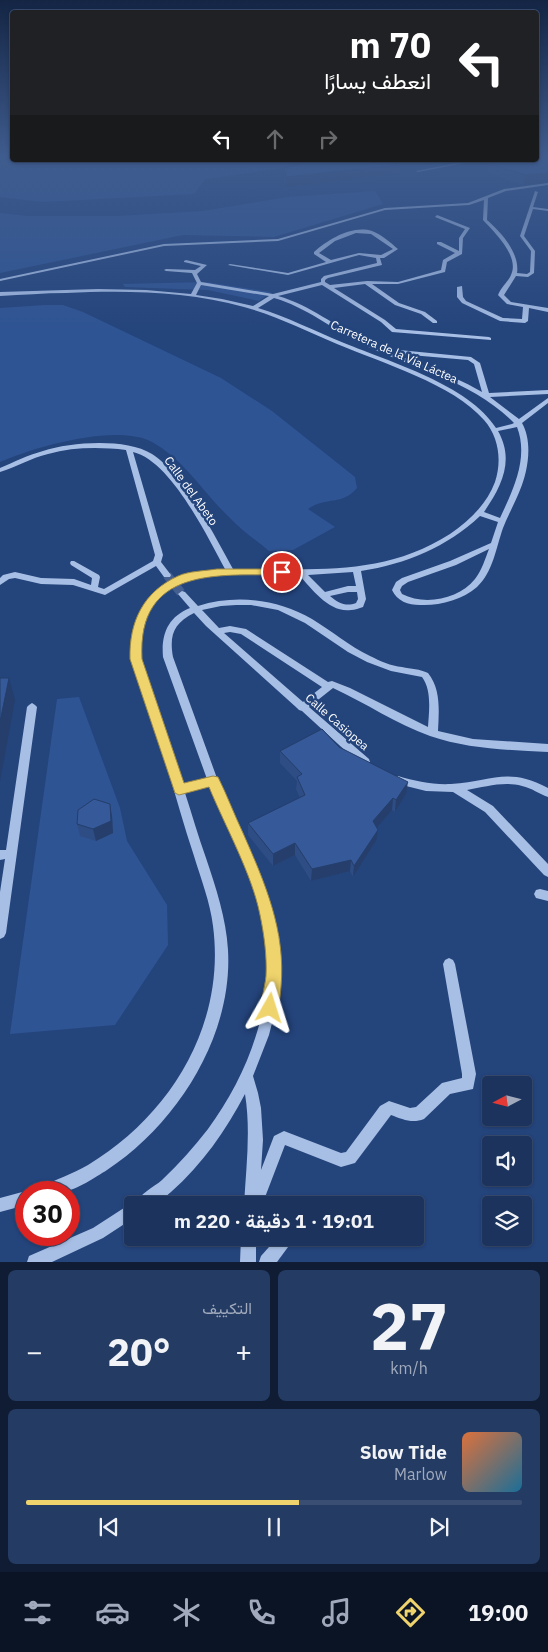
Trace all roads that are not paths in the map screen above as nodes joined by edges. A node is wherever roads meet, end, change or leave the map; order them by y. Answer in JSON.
{"nodes":[{"id":1,"x":365,"y":215,"type":"edge"},
{"id":2,"x":485,"y":215,"type":"edge"},
{"id":3,"x":528,"y":215,"type":"edge"},
{"id":4,"x":437,"y":216,"type":"dead end"},
{"id":5,"x":439,"y":243,"type":"dead end"},
{"id":6,"x":460,"y":254,"type":"junction"},
{"id":7,"x":378,"y":258,"type":"junction"},
{"id":8,"x":186,"y":261,"type":"dead end"},
{"id":9,"x":330,"y":262,"type":"junction"},
{"id":10,"x":230,"y":265,"type":"dead end"},
{"id":11,"x":166,"y":270,"type":"dead end"},
{"id":12,"x":196,"y":272,"type":"junction"},
{"id":13,"x":514,"y":274,"type":"junction"},
{"id":14,"x":0,"y":281,"type":"edge"},
{"id":15,"x":367,"y":282,"type":"junction"},
{"id":16,"x":199,"y":283,"type":"junction"},
{"id":17,"x":323,"y":283,"type":"junction"},
{"id":18,"x":330,"y":287,"type":"junction"},
{"id":19,"x":460,"y":287,"type":"dead end"},
{"id":20,"x":0,"y":295,"type":"edge"},
{"id":21,"x":193,"y":296,"type":"junction"},
{"id":22,"x":273,"y":296,"type":"junction"},
{"id":23,"x":526,"y":307,"type":"junction"},
{"id":24,"x":254,"y":308,"type":"junction"},
{"id":25,"x":548,"y":310,"type":"edge"},
{"id":26,"x":435,"y":322,"type":"dead end"},
{"id":27,"x":489,"y":339,"type":"dead end"},
{"id":28,"x":390,"y":352,"type":"junction"},
{"id":29,"x":548,"y":392,"type":"edge"},
{"id":30,"x":486,"y":395,"type":"junction"},
{"id":31,"x":548,"y":400,"type":"edge"},
{"id":32,"x":518,"y":423,"type":"junction"},
{"id":33,"x":495,"y":430,"type":"junction"},
{"id":34,"x":129,"y":449,"type":"junction"},
{"id":35,"x":0,"y":470,"type":"edge"},
{"id":36,"x":479,"y":513,"type":"junction"},
{"id":37,"x":502,"y":521,"type":"junction"},
{"id":38,"x":494,"y":544,"type":"junction"},
{"id":39,"x":74,"y":562,"type":"dead end"},
{"id":40,"x":157,"y":562,"type":"junction"},
{"id":41,"x":357,"y":569,"type":"junction"},
{"id":42,"x":230,"y":571,"type":"junction"},
{"id":43,"x":301,"y":573,"type":"junction"},
{"id":44,"x":167,"y":575,"type":"tunnel mouth"},
{"id":45,"x":0,"y":582,"type":"edge"},
{"id":46,"x":94,"y":588,"type":"junction"},
{"id":47,"x":361,"y":589,"type":"junction"},
{"id":48,"x":182,"y":594,"type":"tunnel mouth"},
{"id":49,"x":325,"y":595,"type":"junction"},
{"id":50,"x":195,"y":610,"type":"junction"},
{"id":51,"x":217,"y":632,"type":"junction"},
{"id":52,"x":328,"y":686,"type":"junction"},
{"id":53,"x":32,"y":707,"type":"dead end"},
{"id":54,"x":302,"y":708,"type":"junction"},
{"id":55,"x":433,"y":732,"type":"junction"},
{"id":56,"x":548,"y":748,"type":"edge"},
{"id":57,"x":213,"y":781,"type":"junction"},
{"id":58,"x":454,"y":788,"type":"junction"},
{"id":59,"x":179,"y":790,"type":"junction"},
{"id":60,"x":548,"y":793,"type":"edge"},
{"id":61,"x":5,"y":854,"type":"edge"},
{"id":62,"x":548,"y":872,"type":"edge"},
{"id":63,"x":0,"y":933,"type":"edge"},
{"id":64,"x":449,"y":964,"type":"dead end"},
{"id":65,"x":247,"y":1078,"type":"junction"},
{"id":66,"x":72,"y":1181,"type":"edge"},
{"id":67,"x":152,"y":1196,"type":"edge"},
{"id":68,"x":251,"y":1196,"type":"edge"},
{"id":69,"x":258,"y":1196,"type":"edge"},
{"id":70,"x":15,"y":1201,"type":"edge"},
{"id":71,"x":0,"y":1205,"type":"edge"},
{"id":72,"x":124,"y":1216,"type":"edge"},
{"id":73,"x":249,"y":1246,"type":"edge"},
{"id":74,"x":280,"y":1246,"type":"edge"},
{"id":75,"x":35,"y":1262,"type":"edge"},
{"id":76,"x":248,"y":1262,"type":"edge"},
{"id":77,"x":267,"y":1262,"type":"edge"}],
"edges":[{"from":1,"to":14,"type":"street"},
{"from":2,"to":13,"type":"street"},
{"from":3,"to":13,"type":"street"},
{"from":4,"to":6,"type":"street"},
{"from":5,"to":6,"type":"street"},
{"from":6,"to":15,"type":"street"},
{"from":7,"to":9,"type":"street"},
{"from":7,"to":9,"type":"street"},
{"from":7,"to":17,"type":"street"},
{"from":8,"to":12,"type":"street"},
{"from":9,"to":10,"type":"street"},
{"from":11,"to":12,"type":"street"},
{"from":12,"to":16,"type":"street"},
{"from":13,"to":23,"type":"street"},
{"from":15,"to":18,"type":"street"},
{"from":15,"to":26,"type":"street"},
{"from":16,"to":21,"type":"street"},
{"from":16,"to":22,"type":"street"},
{"from":17,"to":18,"type":"street"},
{"from":17,"to":22,"type":"street"},
{"from":18,"to":27,"type":"street"},
{"from":19,"to":23,"type":"street"},
{"from":20,"to":21,"type":"street","name":"Carretera de la Vía Láctea"},
{"from":21,"to":24,"type":"street","name":"Carretera de la Vía Láctea"},
{"from":22,"to":24,"type":"street"},
{"from":22,"to":28,"type":"street"},
{"from":23,"to":25,"type":"street"},
{"from":24,"to":33,"type":"street","name":"Carretera de la Vía Láctea"},
{"from":28,"to":30,"type":"street"},
{"from":28,"to":30,"type":"street"},
{"from":29,"to":30,"type":"street"},
{"from":30,"to":32,"type":"street"},
{"from":31,"to":32,"type":"street"},
{"from":32,"to":33,"type":"street"},
{"from":32,"to":37,"type":"street"},
{"from":33,"to":36,"type":"street","name":"Carretera de la Vía Láctea"},
{"from":34,"to":35,"type":"street","name":"Calle del Abeto"},
{"from":34,"to":40,"type":"street"},
{"from":34,"to":42,"type":"street","name":"Calle del Abeto"},
{"from":36,"to":37,"type":"street"},
{"from":36,"to":41,"type":"street","name":"Carretera de la Vía Láctea"},
{"from":37,"to":38,"type":"street"},
{"from":38,"to":38,"type":"street"},
{"from":39,"to":46,"type":"street"},
{"from":40,"to":44,"type":"street"},
{"from":40,"to":46,"type":"street"},
{"from":41,"to":43,"type":"street","name":"Carretera de la Vía Láctea"},
{"from":41,"to":47,"type":"street"},
{"from":42,"to":43,"type":"street","name":"Carretera de la Vía Láctea"},
{"from":42,"to":59,"type":"street","name":"Carretera de la Vía Láctea"},
{"from":43,"to":49,"type":"street"},
{"from":45,"to":46,"type":"street"},
{"from":47,"to":49,"type":"street"},
{"from":47,"to":49,"type":"street"},
{"from":48,"to":50,"type":"street","name":"Calle Casiopea"},
{"from":50,"to":51,"type":"street","name":"Calle Casiopea"},
{"from":50,"to":55,"type":"street"},
{"from":50,"to":57,"type":"street"},
{"from":51,"to":52,"type":"street"},
{"from":51,"to":54,"type":"street","name":"Calle Casiopea"},
{"from":52,"to":54,"type":"street"},
{"from":52,"to":55,"type":"street"},
{"from":53,"to":61,"type":"street"},
{"from":54,"to":58,"type":"street","name":"Calle Casiopea"},
{"from":55,"to":56,"type":"street"},
{"from":57,"to":59,"type":"street"},
{"from":57,"to":65,"type":"street"},
{"from":58,"to":60,"type":"street","name":"Calle Casiopea"},
{"from":58,"to":62,"type":"street"},
{"from":59,"to":66,"type":"street","name":"Carretera de la Vía Láctea"},
{"from":61,"to":63,"type":"street"},
{"from":64,"to":69,"type":"street"},
{"from":65,"to":67,"type":"street"},
{"from":65,"to":68,"type":"street"},
{"from":70,"to":71,"type":"street"},
{"from":72,"to":75,"type":"street"},
{"from":73,"to":76,"type":"street"},
{"from":74,"to":77,"type":"street"}]}
